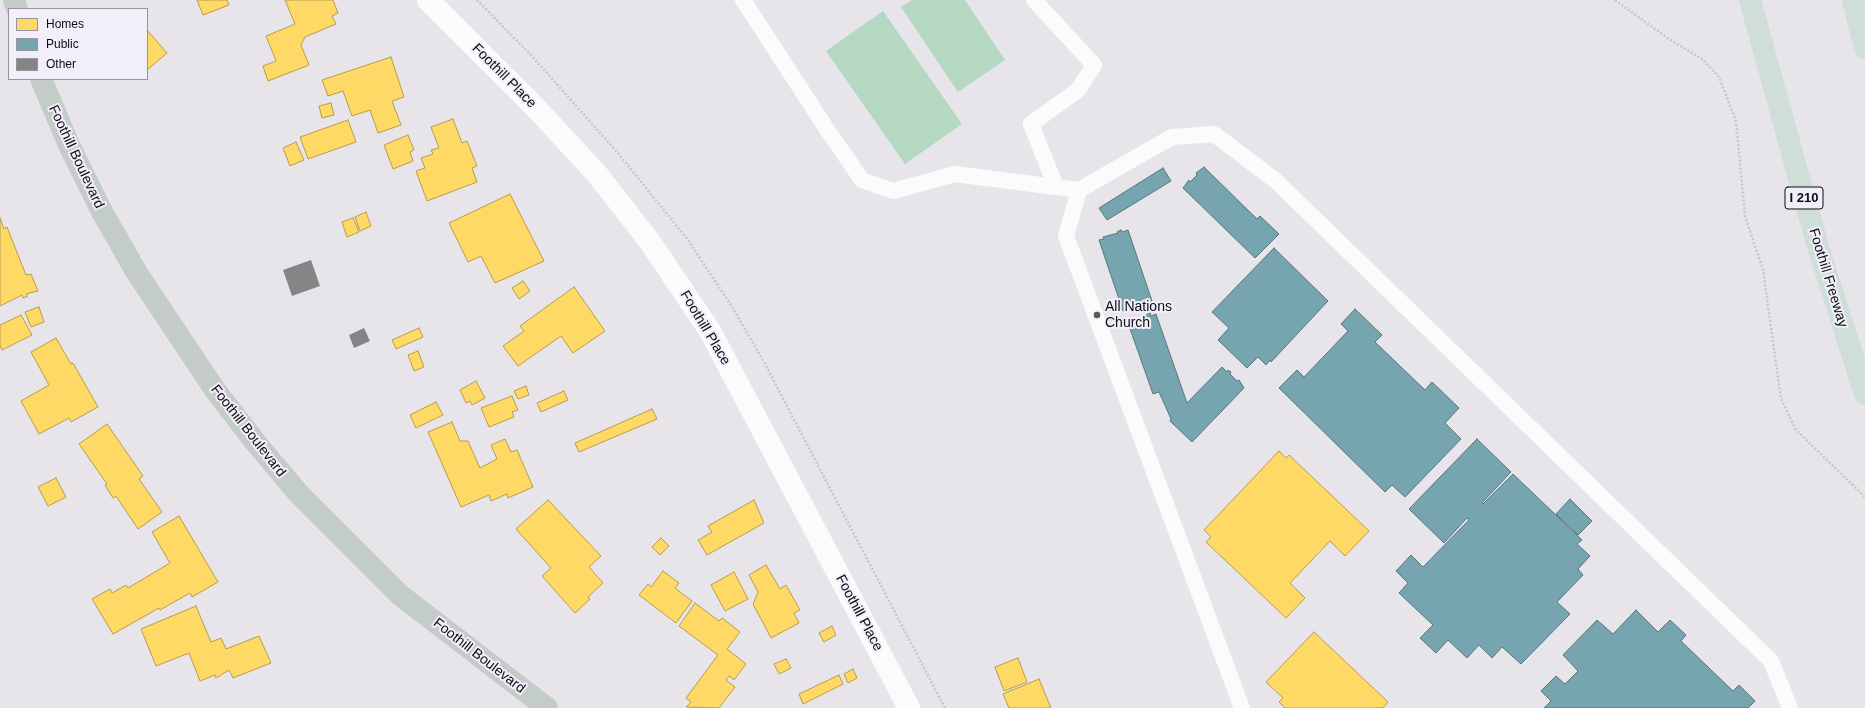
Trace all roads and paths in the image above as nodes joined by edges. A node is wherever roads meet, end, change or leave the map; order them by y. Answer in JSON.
{"nodes":[{"id":1,"x":428,"y":0,"type":"edge"},
{"id":2,"x":743,"y":0,"type":"edge"},
{"id":3,"x":1034,"y":0,"type":"edge"},
{"id":4,"x":1615,"y":0,"type":"edge"},
{"id":5,"x":1750,"y":0,"type":"edge"},
{"id":6,"x":1853,"y":0,"type":"edge"},
{"id":7,"x":1865,"y":48,"type":"edge"},
{"id":8,"x":41,"y":80,"type":"edge"},
{"id":9,"x":1056,"y":187,"type":"junction"},
{"id":10,"x":1079,"y":190,"type":"junction"},
{"id":11,"x":1865,"y":394,"type":"edge"},
{"id":12,"x":1865,"y":497,"type":"edge"},
{"id":13,"x":547,"y":708,"type":"edge"},
{"id":14,"x":909,"y":708,"type":"edge"},
{"id":15,"x":1242,"y":708,"type":"edge"},
{"id":16,"x":1790,"y":708,"type":"edge"}],
"edges":[{"from":1,"to":14,"type":"street","name":"Foothill Place"},
{"from":2,"to":9,"type":"lane"},
{"from":3,"to":9,"type":"lane"},
{"from":4,"to":12,"type":"path"},
{"from":5,"to":11,"type":"highway","name":"Foothill Freeway","number":"I 210"},
{"from":6,"to":7,"type":"highway"},
{"from":8,"to":13,"type":"main road","name":"Foothill Boulevard"},
{"from":9,"to":10,"type":"lane"},
{"from":10,"to":15,"type":"lane"},
{"from":10,"to":16,"type":"lane"}]}
